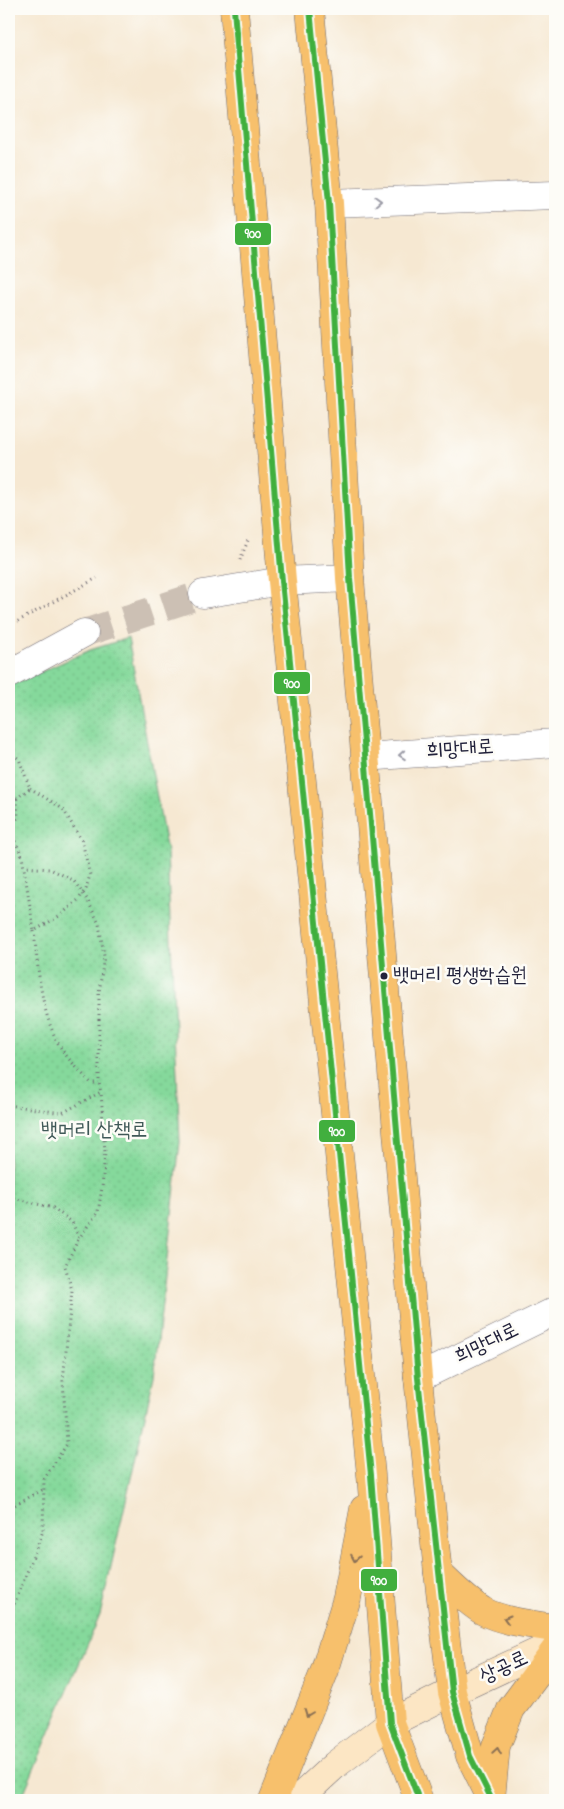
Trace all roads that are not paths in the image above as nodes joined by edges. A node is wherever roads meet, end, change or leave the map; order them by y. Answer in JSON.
{"nodes":[{"id":1,"x":234,"y":9,"type":"edge"},
{"id":2,"x":310,"y":9,"type":"edge"},
{"id":3,"x":555,"y":195,"type":"edge"},
{"id":4,"x":329,"y":203,"type":"junction"},
{"id":5,"x":350,"y":578,"type":"junction"},
{"id":6,"x":282,"y":581,"type":"junction"},
{"id":7,"x":203,"y":594,"type":"tunnel mouth"},
{"id":8,"x":84,"y":634,"type":"tunnel mouth"},
{"id":9,"x":9,"y":674,"type":"edge"},
{"id":10,"x":555,"y":743,"type":"edge"},
{"id":11,"x":365,"y":757,"type":"junction"},
{"id":12,"x":555,"y":1311,"type":"edge"},
{"id":13,"x":418,"y":1378,"type":"junction"},
{"id":14,"x":371,"y":1475,"type":"junction"},
{"id":15,"x":438,"y":1572,"type":"junction"},
{"id":16,"x":555,"y":1628,"type":"edge"},
{"id":17,"x":555,"y":1644,"type":"edge"},
{"id":18,"x":555,"y":1650,"type":"edge"},
{"id":19,"x":452,"y":1692,"type":"junction"},
{"id":20,"x":390,"y":1723,"type":"junction"},
{"id":21,"x":273,"y":1800,"type":"edge"},
{"id":22,"x":297,"y":1800,"type":"edge"},
{"id":23,"x":419,"y":1800,"type":"edge"},
{"id":24,"x":491,"y":1800,"type":"edge"}],
"edges":[{"from":1,"to":6,"type":"main road"},
{"from":2,"to":4,"type":"main road"},
{"from":4,"to":3,"type":"street","one_way":true},
{"from":4,"to":5,"type":"main road"},
{"from":5,"to":6,"type":"street"},
{"from":5,"to":11,"type":"main road"},
{"from":6,"to":7,"type":"street"},
{"from":6,"to":14,"type":"main road"},
{"from":8,"to":9,"type":"street"},
{"from":10,"to":11,"type":"street","name":"희망대로","one_way":true},
{"from":11,"to":13,"type":"main road"},
{"from":12,"to":13,"type":"street","name":"희망대로"},
{"from":13,"to":15,"type":"main road"},
{"from":14,"to":20,"type":"main road"},
{"from":14,"to":21,"type":"main road","one_way":true},
{"from":16,"to":15,"type":"main road","one_way":true},
{"from":15,"to":19,"type":"main road"},
{"from":17,"to":19,"type":"main road","name":"상공로"},
{"from":24,"to":18,"type":"main road","one_way":true},
{"from":19,"to":20,"type":"main road","name":"상공로"},
{"from":19,"to":24,"type":"main road"},
{"from":20,"to":22,"type":"main road","name":"상공로"},
{"from":20,"to":23,"type":"main road"}]}
